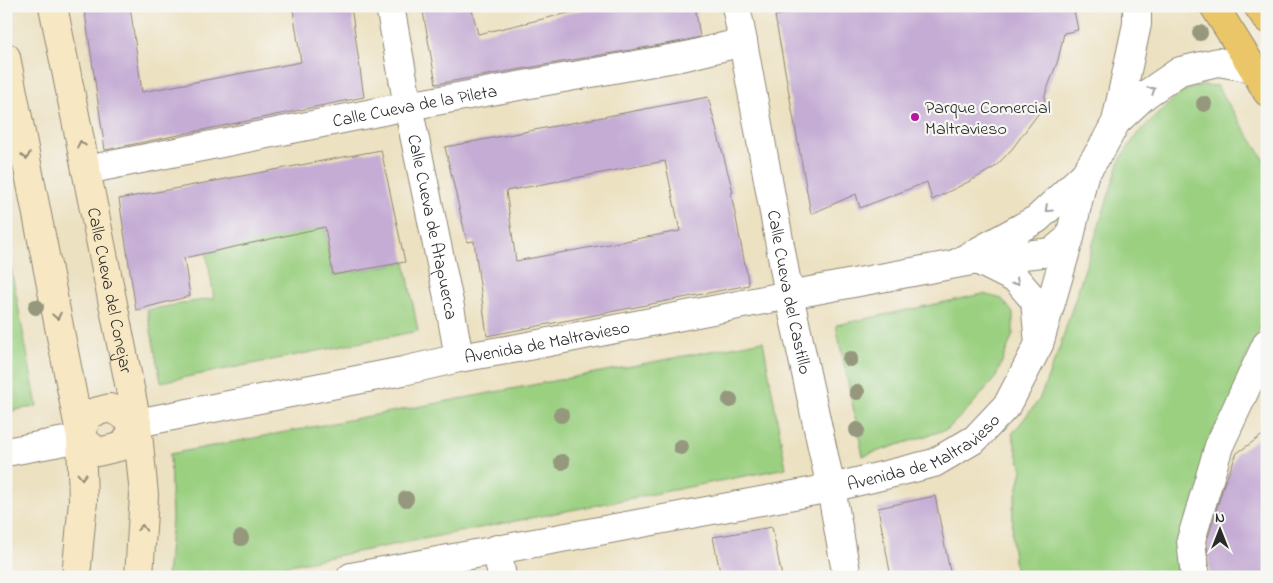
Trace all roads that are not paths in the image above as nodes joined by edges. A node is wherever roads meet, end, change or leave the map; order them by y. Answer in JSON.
{"nodes":[{"id":1,"x":53,"y":6,"type":"edge"},
{"id":2,"x":390,"y":6,"type":"edge"},
{"id":3,"x":736,"y":6,"type":"edge"},
{"id":4,"x":1137,"y":6,"type":"edge"},
{"id":5,"x":1214,"y":6,"type":"edge"},
{"id":6,"x":1258,"y":6,"type":"edge"},
{"id":7,"x":1267,"y":19,"type":"edge"},
{"id":8,"x":743,"y":42,"type":"junction"},
{"id":9,"x":6,"y":57,"type":"edge"},
{"id":10,"x":1253,"y":68,"type":"junction"},
{"id":11,"x":1267,"y":92,"type":"edge"},
{"id":12,"x":408,"y":106,"type":"junction"},
{"id":13,"x":1116,"y":122,"type":"junction"},
{"id":14,"x":86,"y":170,"type":"junction"},
{"id":15,"x":1084,"y":176,"type":"junction"},
{"id":16,"x":1070,"y":237,"type":"junction"},
{"id":17,"x":967,"y":262,"type":"junction"},
{"id":18,"x":789,"y":295,"type":"junction"},
{"id":19,"x":1040,"y":344,"type":"junction"},
{"id":20,"x":1267,"y":344,"type":"edge"},
{"id":21,"x":459,"y":358,"type":"junction"},
{"id":22,"x":136,"y":423,"type":"junction"},
{"id":23,"x":80,"y":438,"type":"junction"},
{"id":24,"x":6,"y":452,"type":"edge"},
{"id":25,"x":830,"y":488,"type":"junction"},
{"id":26,"x":497,"y":549,"type":"junction"},
{"id":27,"x":76,"y":577,"type":"edge"},
{"id":28,"x":139,"y":577,"type":"edge"},
{"id":29,"x":351,"y":577,"type":"edge"},
{"id":30,"x":502,"y":577,"type":"edge"},
{"id":31,"x":848,"y":577,"type":"edge"},
{"id":32,"x":1195,"y":577,"type":"edge"}],
"edges":[{"from":14,"to":1,"type":"main road","name":"Calle Cueva del Conejar","one_way":true},
{"from":2,"to":12,"type":"street","name":"Calle Cueva de Atapuerca"},
{"from":3,"to":8,"type":"street","name":"Calle Cueva del Castillo"},
{"from":4,"to":13,"type":"street","name":"Avenida de Maltravieso"},
{"from":5,"to":10,"type":"main road"},
{"from":6,"to":7,"type":"main road"},
{"from":8,"to":12,"type":"street","name":"Calle Cueva de la Pileta"},
{"from":8,"to":18,"type":"street","name":"Calle Cueva del Castillo"},
{"from":9,"to":23,"type":"main road","one_way":true},
{"from":10,"to":11,"type":"main road"},
{"from":13,"to":10,"type":"street","name":"Avenida de Maltravieso","one_way":true},
{"from":12,"to":14,"type":"street","name":"Calle Cueva de la Pileta"},
{"from":12,"to":21,"type":"street","name":"Calle Cueva de Atapuerca"},
{"from":13,"to":15,"type":"street","name":"Avenida de Maltravieso"},
{"from":14,"to":22,"type":"main road","name":"Calle Cueva del Conejar"},
{"from":15,"to":16,"type":"street","name":"Avenida de Maltravieso"},
{"from":15,"to":17,"type":"street","name":"Avenida de Maltravieso","one_way":true},
{"from":16,"to":17,"type":"street","name":"Avenida de Maltravieso"},
{"from":16,"to":19,"type":"street","name":"Avenida de Maltravieso"},
{"from":17,"to":18,"type":"street","name":"Avenida de Maltravieso"},
{"from":17,"to":19,"type":"street","one_way":true},
{"from":18,"to":21,"type":"street","name":"Avenida de Maltravieso"},
{"from":18,"to":25,"type":"street","name":"Calle Cueva del Castillo"},
{"from":19,"to":25,"type":"street","name":"Avenida de Maltravieso"},
{"from":20,"to":32,"type":"street"},
{"from":21,"to":22,"type":"street","name":"Avenida de Maltravieso"},
{"from":22,"to":23,"type":"main road"},
{"from":22,"to":23,"type":"main road"},
{"from":28,"to":22,"type":"main road","name":"Calle Cueva del Conejar","one_way":true},
{"from":23,"to":24,"type":"street"},
{"from":23,"to":27,"type":"main road","one_way":true},
{"from":25,"to":26,"type":"street","name":"Avenida de Maltravieso"},
{"from":25,"to":31,"type":"street","name":"Calle Cueva del Castillo"},
{"from":26,"to":29,"type":"street","name":"Avenida de Maltravieso"},
{"from":26,"to":30,"type":"street"}]}
